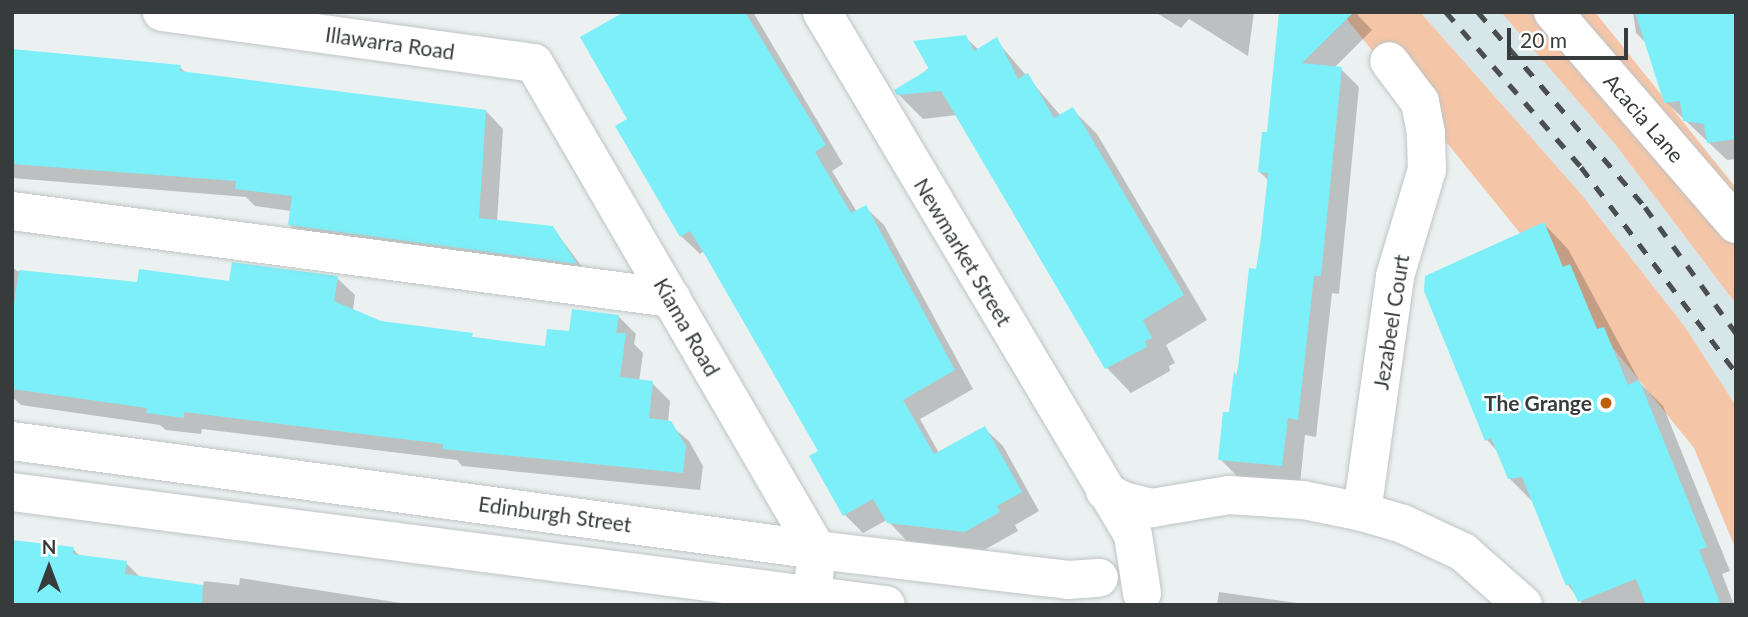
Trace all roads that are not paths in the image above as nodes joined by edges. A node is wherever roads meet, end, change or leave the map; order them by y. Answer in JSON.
{"nodes":[{"id":1,"x":162,"y":12,"type":"edge"},
{"id":2,"x":822,"y":12,"type":"edge"},
{"id":3,"x":1553,"y":12,"type":"edge"},
{"id":4,"x":1389,"y":61,"type":"dead end"},
{"id":5,"x":534,"y":63,"type":"joint"},
{"id":6,"x":12,"y":211,"type":"edge"},
{"id":7,"x":1736,"y":224,"type":"edge"},
{"id":8,"x":671,"y":298,"type":"junction"},
{"id":9,"x":12,"y":441,"type":"edge"},
{"id":10,"x":1105,"y":491,"type":"junction"},
{"id":11,"x":12,"y":492,"type":"edge"},
{"id":12,"x":1198,"y":500,"type":"junction"},
{"id":13,"x":1362,"y":512,"type":"junction"},
{"id":14,"x":817,"y":550,"type":"junction"},
{"id":15,"x":1138,"y":553,"type":"junction"},
{"id":16,"x":1094,"y":587,"type":"edge"},
{"id":17,"x":812,"y":596,"type":"junction"},
{"id":18,"x":1143,"y":599,"type":"edge"},
{"id":19,"x":886,"y":605,"type":"edge"},
{"id":20,"x":1523,"y":605,"type":"edge"}],
"edges":[{"from":1,"to":5,"type":"street","name":"Illawarra Road"},
{"from":2,"to":10,"type":"street","name":"Newmarket Street"},
{"from":3,"to":7,"type":"street","name":"Acacia Lane"},
{"from":4,"to":13,"type":"street","name":"Jezabeel Court"},
{"from":5,"to":8,"type":"street","name":"Kiama Road"},
{"from":6,"to":8,"type":"street"},
{"from":8,"to":14,"type":"street","name":"Kiama Road"},
{"from":9,"to":14,"type":"street","name":"Edinburgh Street"},
{"from":10,"to":12,"type":"street"},
{"from":10,"to":15,"type":"street","name":"Newmarket Street"},
{"from":10,"to":16,"type":"street","name":"Newmarket Street"},
{"from":11,"to":17,"type":"street"},
{"from":12,"to":13,"type":"street"},
{"from":12,"to":15,"type":"street"},
{"from":13,"to":20,"type":"street"},
{"from":14,"to":16,"type":"street","name":"Edinburgh Street"},
{"from":14,"to":17,"type":"street"},
{"from":15,"to":18,"type":"street","name":"Newmarket Street"},
{"from":16,"to":18,"type":"street","name":"Edinburgh Street"},
{"from":17,"to":19,"type":"street"}]}
